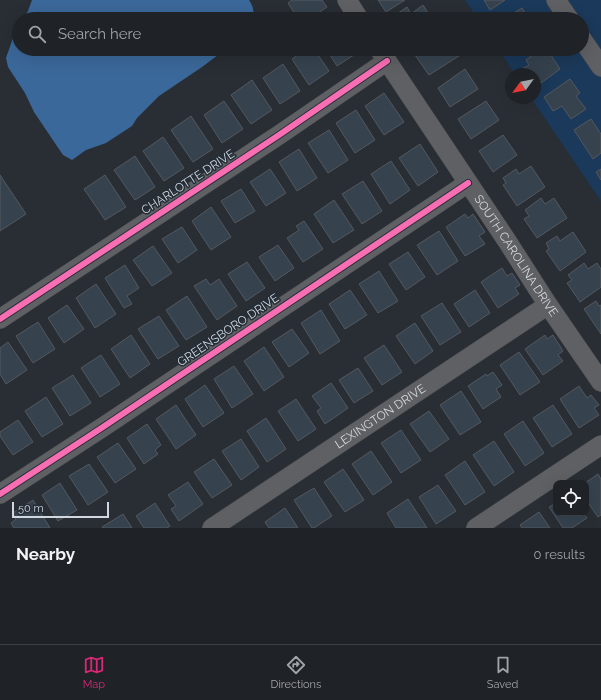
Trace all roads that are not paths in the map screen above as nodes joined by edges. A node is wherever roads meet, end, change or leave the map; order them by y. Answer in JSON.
{"nodes":[{"id":1,"x":347,"y":0,"type":"edge"},
{"id":2,"x":556,"y":0,"type":"edge"},
{"id":3,"x":355,"y":12,"type":"edge"},
{"id":4,"x":564,"y":12,"type":"edge"},
{"id":5,"x":589,"y":49,"type":"edge"},
{"id":6,"x":382,"y":56,"type":"edge"},
{"id":7,"x":384,"y":56,"type":"edge"},
{"id":8,"x":601,"y":67,"type":"edge"},
{"id":9,"x":468,"y":184,"type":"junction"},
{"id":10,"x":548,"y":305,"type":"junction"},
{"id":11,"x":0,"y":319,"type":"edge"},
{"id":12,"x":601,"y":382,"type":"edge"},
{"id":13,"x":601,"y":445,"type":"edge"},
{"id":14,"x":0,"y":494,"type":"edge"},
{"id":15,"x":212,"y":528,"type":"edge"},
{"id":16,"x":476,"y":528,"type":"edge"}],
"edges":[{"from":1,"to":3,"type":"street"},
{"from":2,"to":4,"type":"street"},
{"from":5,"to":8,"type":"street"},
{"from":6,"to":11,"type":"street","name":"CHARLOTTE DRIVE"},
{"from":7,"to":9,"type":"street","name":"SOUTH CAROLINA DRIVE"},
{"from":9,"to":10,"type":"street","name":"SOUTH CAROLINA DRIVE"},
{"from":9,"to":14,"type":"street","name":"GREENSBORO DRIVE"},
{"from":10,"to":12,"type":"street","name":"SOUTH CAROLINA DRIVE"},
{"from":10,"to":15,"type":"street","name":"LEXINGTON DRIVE"},
{"from":13,"to":16,"type":"street"}]}
